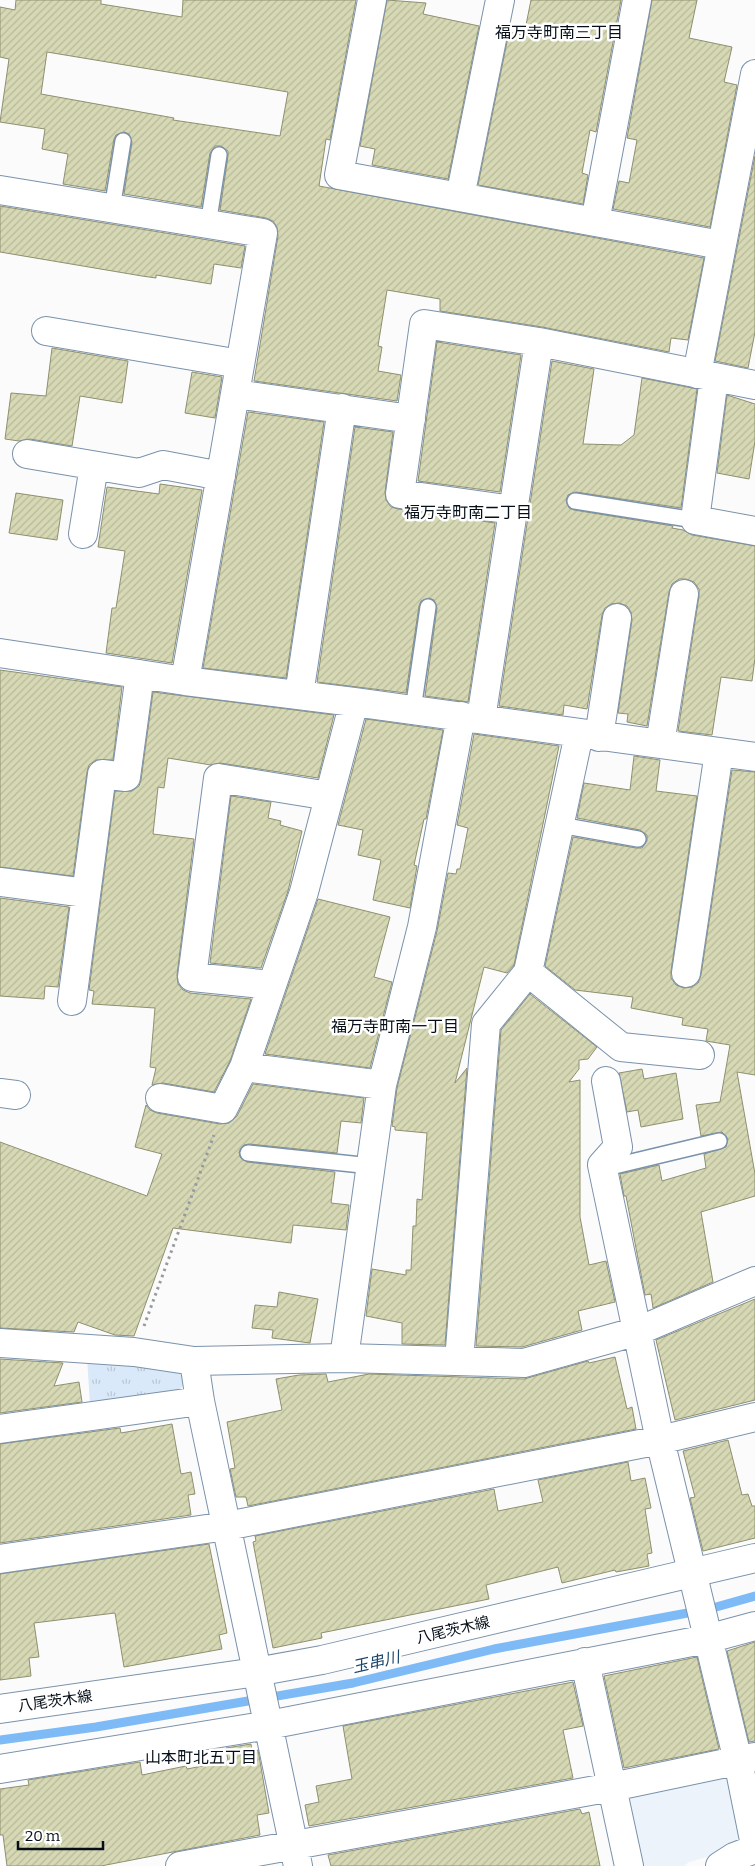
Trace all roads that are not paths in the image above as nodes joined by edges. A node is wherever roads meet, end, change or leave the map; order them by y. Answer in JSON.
{"nodes":[{"id":1,"x":372,"y":0,"type":"edge"},
{"id":2,"x":500,"y":0,"type":"edge"},
{"id":3,"x":637,"y":0,"type":"edge"},
{"id":4,"x":755,"y":74,"type":"edge"},
{"id":5,"x":123,"y":141,"type":"dead end"},
{"id":6,"x":219,"y":155,"type":"dead end"},
{"id":7,"x":0,"y":190,"type":"edge"},
{"id":8,"x":460,"y":197,"type":"junction"},
{"id":9,"x":112,"y":209,"type":"junction"},
{"id":10,"x":595,"y":222,"type":"junction"},
{"id":11,"x":208,"y":225,"type":"junction"},
{"id":12,"x":721,"y":245,"type":"junction"},
{"id":13,"x":46,"y":331,"type":"dead end"},
{"id":14,"x":539,"y":342,"type":"junction"},
{"id":15,"x":240,"y":364,"type":"junction"},
{"id":16,"x":705,"y":376,"type":"junction"},
{"id":17,"x":755,"y":385,"type":"edge"},
{"id":18,"x":235,"y":394,"type":"junction"},
{"id":19,"x":342,"y":408,"type":"junction"},
{"id":20,"x":411,"y":419,"type":"junction"},
{"id":21,"x":27,"y":454,"type":"dead end"},
{"id":22,"x":94,"y":466,"type":"junction"},
{"id":23,"x":221,"y":476,"type":"junction"},
{"id":24,"x":575,"y":501,"type":"dead end"},
{"id":25,"x":513,"y":510,"type":"junction"},
{"id":26,"x":695,"y":520,"type":"junction"},
{"id":27,"x":755,"y":532,"type":"edge"},
{"id":28,"x":83,"y":534,"type":"dead end"},
{"id":29,"x":684,"y":594,"type":"dead end"},
{"id":30,"x":428,"y":607,"type":"dead end"},
{"id":31,"x":617,"y":618,"type":"dead end"},
{"id":32,"x":0,"y":653,"type":"edge"},
{"id":33,"x":140,"y":674,"type":"junction"},
{"id":34,"x":185,"y":681,"type":"junction"},
{"id":35,"x":299,"y":695,"type":"junction"},
{"id":36,"x":354,"y":702,"type":"junction"},
{"id":37,"x":413,"y":710,"type":"junction"},
{"id":38,"x":471,"y":718,"type":"junction"},
{"id":39,"x":589,"y":735,"type":"junction"},
{"id":40,"x":660,"y":744,"type":"junction"},
{"id":41,"x":719,"y":752,"type":"junction"},
{"id":42,"x":755,"y":757,"type":"edge"},
{"id":43,"x":329,"y":796,"type":"junction"},
{"id":44,"x":560,"y":825,"type":"junction"},
{"id":45,"x":638,"y":839,"type":"dead end"},
{"id":46,"x":0,"y":882,"type":"edge"},
{"id":47,"x":86,"y":893,"type":"junction"},
{"id":48,"x":528,"y":972,"type":"junction"},
{"id":49,"x":686,"y":973,"type":"dead end"},
{"id":50,"x":272,"y":985,"type":"junction"},
{"id":51,"x":72,"y":1001,"type":"dead end"},
{"id":52,"x":700,"y":1055,"type":"dead end"},
{"id":53,"x":244,"y":1067,"type":"junction"},
{"id":54,"x":606,"y":1081,"type":"dead end"},
{"id":55,"x":382,"y":1085,"type":"junction"},
{"id":56,"x":160,"y":1098,"type":"dead end"},
{"id":57,"x":719,"y":1141,"type":"dead end"},
{"id":58,"x":248,"y":1153,"type":"dead end"},
{"id":59,"x":371,"y":1166,"type":"junction"},
{"id":60,"x":602,"y":1169,"type":"junction"},
{"id":61,"x":755,"y":1281,"type":"edge"},
{"id":62,"x":638,"y":1331,"type":"junction"},
{"id":63,"x":0,"y":1343,"type":"edge"},
{"id":64,"x":344,"y":1358,"type":"junction"},
{"id":65,"x":194,"y":1361,"type":"junction"},
{"id":66,"x":459,"y":1361,"type":"junction"},
{"id":67,"x":200,"y":1401,"type":"junction"},
{"id":68,"x":755,"y":1417,"type":"edge"},
{"id":69,"x":0,"y":1429,"type":"edge"},
{"id":70,"x":660,"y":1440,"type":"junction"},
{"id":71,"x":226,"y":1526,"type":"junction"},
{"id":72,"x":755,"y":1558,"type":"edge"},
{"id":73,"x":0,"y":1559,"type":"edge"},
{"id":74,"x":694,"y":1584,"type":"junction"},
{"id":75,"x":755,"y":1626,"type":"edge"},
{"id":76,"x":706,"y":1635,"type":"junction"},
{"id":77,"x":586,"y":1662,"type":"junction"},
{"id":78,"x":257,"y":1676,"type":"junction"},
{"id":79,"x":0,"y":1709,"type":"edge"},
{"id":80,"x":268,"y":1721,"type":"junction"},
{"id":81,"x":747,"y":1759,"type":"edge"},
{"id":82,"x":0,"y":1769,"type":"edge"},
{"id":83,"x":612,"y":1786,"type":"junction"},
{"id":84,"x":296,"y":1856,"type":"edge"},
{"id":85,"x":739,"y":1857,"type":"edge"},
{"id":86,"x":180,"y":1866,"type":"edge"},
{"id":87,"x":629,"y":1866,"type":"edge"}],
"edges":[{"from":1,"to":8,"type":"street"},
{"from":2,"to":8,"type":"street"},
{"from":3,"to":10,"type":"street"},
{"from":4,"to":12,"type":"street"},
{"from":5,"to":9,"type":"lane"},
{"from":6,"to":11,"type":"lane"},
{"from":7,"to":9,"type":"street"},
{"from":8,"to":10,"type":"street"},
{"from":9,"to":11,"type":"street"},
{"from":10,"to":12,"type":"street"},
{"from":11,"to":15,"type":"street"},
{"from":12,"to":16,"type":"street"},
{"from":13,"to":15,"type":"street"},
{"from":14,"to":16,"type":"street"},
{"from":14,"to":20,"type":"street"},
{"from":14,"to":25,"type":"street"},
{"from":15,"to":18,"type":"street"},
{"from":16,"to":17,"type":"street"},
{"from":16,"to":26,"type":"street"},
{"from":18,"to":19,"type":"street"},
{"from":18,"to":23,"type":"street"},
{"from":19,"to":20,"type":"street"},
{"from":19,"to":35,"type":"street"},
{"from":20,"to":25,"type":"street"},
{"from":21,"to":22,"type":"street"},
{"from":22,"to":23,"type":"street"},
{"from":22,"to":28,"type":"street"},
{"from":23,"to":34,"type":"street"},
{"from":24,"to":26,"type":"lane"},
{"from":25,"to":38,"type":"street"},
{"from":26,"to":27,"type":"street"},
{"from":29,"to":40,"type":"street"},
{"from":30,"to":37,"type":"lane"},
{"from":31,"to":39,"type":"street"},
{"from":32,"to":33,"type":"street"},
{"from":33,"to":34,"type":"street"},
{"from":33,"to":47,"type":"street"},
{"from":34,"to":35,"type":"street"},
{"from":35,"to":36,"type":"street"},
{"from":36,"to":37,"type":"street"},
{"from":36,"to":43,"type":"street"},
{"from":37,"to":38,"type":"street"},
{"from":38,"to":39,"type":"street"},
{"from":38,"to":55,"type":"street"},
{"from":39,"to":40,"type":"street"},
{"from":39,"to":44,"type":"street"},
{"from":40,"to":41,"type":"street"},
{"from":41,"to":42,"type":"street"},
{"from":41,"to":49,"type":"street"},
{"from":43,"to":50,"type":"street"},
{"from":43,"to":50,"type":"street"},
{"from":44,"to":45,"type":"lane"},
{"from":44,"to":48,"type":"street"},
{"from":46,"to":47,"type":"street"},
{"from":47,"to":51,"type":"street"},
{"from":48,"to":52,"type":"street"},
{"from":48,"to":66,"type":"street"},
{"from":50,"to":53,"type":"street"},
{"from":53,"to":55,"type":"street"},
{"from":53,"to":56,"type":"street"},
{"from":54,"to":60,"type":"street"},
{"from":55,"to":59,"type":"street"},
{"from":57,"to":60,"type":"lane"},
{"from":58,"to":59,"type":"lane"},
{"from":59,"to":64,"type":"street"},
{"from":60,"to":62,"type":"street"},
{"from":61,"to":62,"type":"street"},
{"from":62,"to":66,"type":"street"},
{"from":62,"to":70,"type":"street"},
{"from":63,"to":65,"type":"street"},
{"from":64,"to":65,"type":"street"},
{"from":64,"to":66,"type":"street"},
{"from":65,"to":67,"type":"street"},
{"from":67,"to":69,"type":"street"},
{"from":67,"to":71,"type":"street"},
{"from":68,"to":70,"type":"street"},
{"from":70,"to":71,"type":"street"},
{"from":70,"to":74,"type":"street"},
{"from":71,"to":73,"type":"street"},
{"from":71,"to":78,"type":"street"},
{"from":72,"to":74,"type":"street","name":"八尾茨木線"},
{"from":74,"to":76,"type":"street"},
{"from":74,"to":78,"type":"street","name":"八尾茨木線"},
{"from":75,"to":76,"type":"street"},
{"from":76,"to":77,"type":"street"},
{"from":76,"to":81,"type":"street"},
{"from":77,"to":80,"type":"street"},
{"from":77,"to":83,"type":"street"},
{"from":78,"to":79,"type":"street","name":"八尾茨木線"},
{"from":78,"to":80,"type":"street"},
{"from":80,"to":82,"type":"street"},
{"from":80,"to":84,"type":"street"},
{"from":81,"to":83,"type":"street"},
{"from":81,"to":85,"type":"street"},
{"from":83,"to":84,"type":"street"},
{"from":83,"to":87,"type":"street"},
{"from":84,"to":86,"type":"street"}]}
